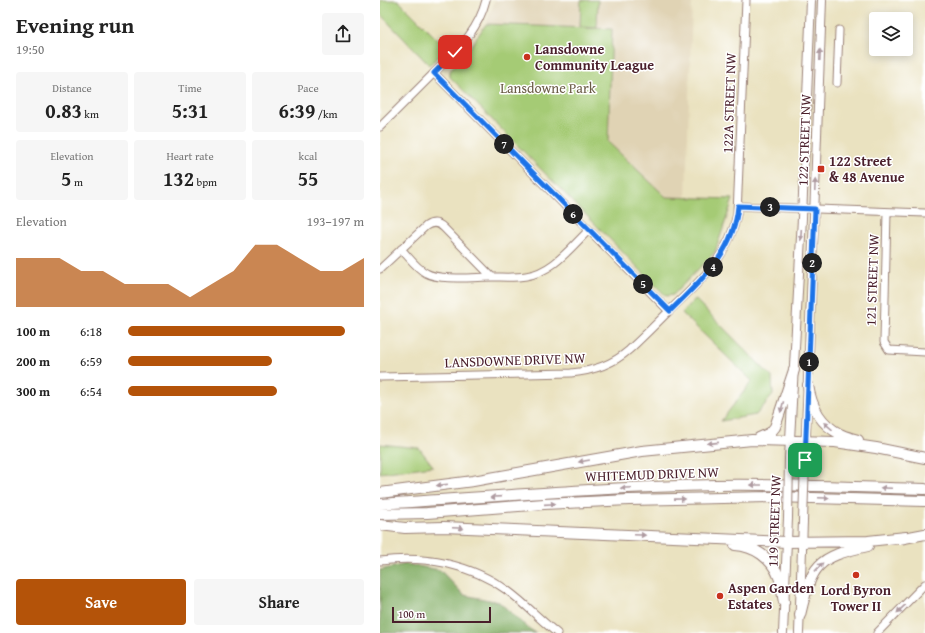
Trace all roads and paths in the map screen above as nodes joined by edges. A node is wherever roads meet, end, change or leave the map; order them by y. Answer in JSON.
{"nodes":[{"id":1,"x":486,"y":0,"type":"edge"},
{"id":2,"x":746,"y":0,"type":"edge"},
{"id":3,"x":811,"y":0,"type":"edge"},
{"id":4,"x":822,"y":0,"type":"edge"},
{"id":5,"x":839,"y":30,"type":"dead end"},
{"id":6,"x":434,"y":73,"type":"junction"},
{"id":7,"x":837,"y":83,"type":"dead end"},
{"id":8,"x":380,"y":127,"type":"edge"},
{"id":9,"x":738,"y":206,"type":"junction"},
{"id":10,"x":802,"y":208,"type":"junction"},
{"id":11,"x":815,"y":209,"type":"junction"},
{"id":12,"x":887,"y":212,"type":"junction"},
{"id":13,"x":925,"y":213,"type":"edge"},
{"id":14,"x":589,"y":230,"type":"junction"},
{"id":15,"x":401,"y":249,"type":"junction"},
{"id":16,"x":380,"y":269,"type":"edge"},
{"id":17,"x":492,"y":277,"type":"junction"},
{"id":18,"x":670,"y":311,"type":"junction"},
{"id":19,"x":925,"y":352,"type":"edge"},
{"id":20,"x":794,"y":370,"type":"junction"},
{"id":21,"x":380,"y":377,"type":"edge"},
{"id":22,"x":808,"y":385,"type":"junction"},
{"id":23,"x":752,"y":440,"type":"junction"},
{"id":24,"x":790,"y":440,"type":"junction"},
{"id":25,"x":805,"y":441,"type":"junction"},
{"id":26,"x":876,"y":448,"type":"junction"},
{"id":27,"x":789,"y":458,"type":"joint"},
{"id":28,"x":925,"y":458,"type":"edge"},
{"id":29,"x":925,"y":489,"type":"edge"},
{"id":30,"x":380,"y":493,"type":"edge"},
{"id":31,"x":925,"y":501,"type":"edge"},
{"id":32,"x":380,"y":504,"type":"edge"},
{"id":33,"x":380,"y":514,"type":"edge"},
{"id":34,"x":803,"y":521,"type":"joint"},
{"id":35,"x":380,"y":525,"type":"edge"},
{"id":36,"x":925,"y":534,"type":"edge"},
{"id":37,"x":678,"y":537,"type":"junction"},
{"id":38,"x":906,"y":537,"type":"junction"},
{"id":39,"x":802,"y":541,"type":"junction"},
{"id":40,"x":786,"y":542,"type":"junction"},
{"id":41,"x":380,"y":562,"type":"edge"},
{"id":42,"x":925,"y":584,"type":"edge"},
{"id":43,"x":784,"y":602,"type":"junction"},
{"id":44,"x":800,"y":615,"type":"junction"},
{"id":45,"x":558,"y":633,"type":"edge"},
{"id":46,"x":783,"y":633,"type":"edge"},
{"id":47,"x":799,"y":633,"type":"edge"},
{"id":48,"x":877,"y":633,"type":"edge"}],
"edges":[{"from":1,"to":6,"type":"street"},
{"from":2,"to":9,"type":"street","name":"122A STREET NW"},
{"from":3,"to":10,"type":"main road","name":"122 STREET NW"},
{"from":11,"to":4,"type":"main road","name":"122 STREET NW","one_way":true},
{"from":5,"to":7,"type":"street"},
{"from":6,"to":8,"type":"street"},
{"from":6,"to":14,"type":"street"},
{"from":9,"to":10,"type":"street"},
{"from":9,"to":18,"type":"street","name":"LANSDOWNE DRIVE NW"},
{"from":10,"to":11,"type":"street"},
{"from":10,"to":20,"type":"main road","name":"122 STREET NW","one_way":true},
{"from":11,"to":12,"type":"street"},
{"from":11,"to":22,"type":"main road","name":"122 STREET NW"},
{"from":12,"to":13,"type":"street"},
{"from":12,"to":19,"type":"street","name":"121 STREET NW"},
{"from":14,"to":17,"type":"street"},
{"from":14,"to":18,"type":"street"},
{"from":15,"to":16,"type":"street"},
{"from":15,"to":17,"type":"street"},
{"from":15,"to":17,"type":"street"},
{"from":18,"to":21,"type":"street","name":"LANSDOWNE DRIVE NW"},
{"from":20,"to":23,"type":"highway","one_way":true},
{"from":20,"to":24,"type":"main road","name":"122 STREET NW"},
{"from":22,"to":25,"type":"main road","name":"122 STREET NW"},
{"from":26,"to":22,"type":"highway","one_way":true},
{"from":23,"to":24,"type":"highway"},
{"from":23,"to":30,"type":"highway","one_way":true},
{"from":24,"to":25,"type":"highway"},
{"from":24,"to":27,"type":"main road","name":"122 STREET NW"},
{"from":25,"to":26,"type":"highway"},
{"from":25,"to":34,"type":"main road","name":"122 STREET NW","bridge":true},
{"from":26,"to":28,"type":"highway"},
{"from":27,"to":40,"type":"main road","name":"119 STREET NW","bridge":true},
{"from":29,"to":32,"type":"highway","name":"WHITEMUD DRIVE NW","one_way":true},
{"from":33,"to":31,"type":"highway","name":"WHITEMUD DRIVE NW","one_way":true},
{"from":34,"to":39,"type":"main road","name":"119 STREET NW"},
{"from":35,"to":37,"type":"highway","one_way":true},
{"from":36,"to":38,"type":"highway"},
{"from":37,"to":40,"type":"highway"},
{"from":37,"to":43,"type":"highway"},
{"from":38,"to":39,"type":"highway"},
{"from":44,"to":38,"type":"highway","one_way":true},
{"from":39,"to":40,"type":"highway"},
{"from":39,"to":44,"type":"main road","name":"119 STREET NW"},
{"from":40,"to":43,"type":"main road","name":"119 STREET NW"},
{"from":41,"to":45,"type":"street"},
{"from":42,"to":48,"type":"street","one_way":true},
{"from":43,"to":46,"type":"main road","name":"119 STREET NW"},
{"from":44,"to":47,"type":"main road","name":"119 STREET NW"}]}
